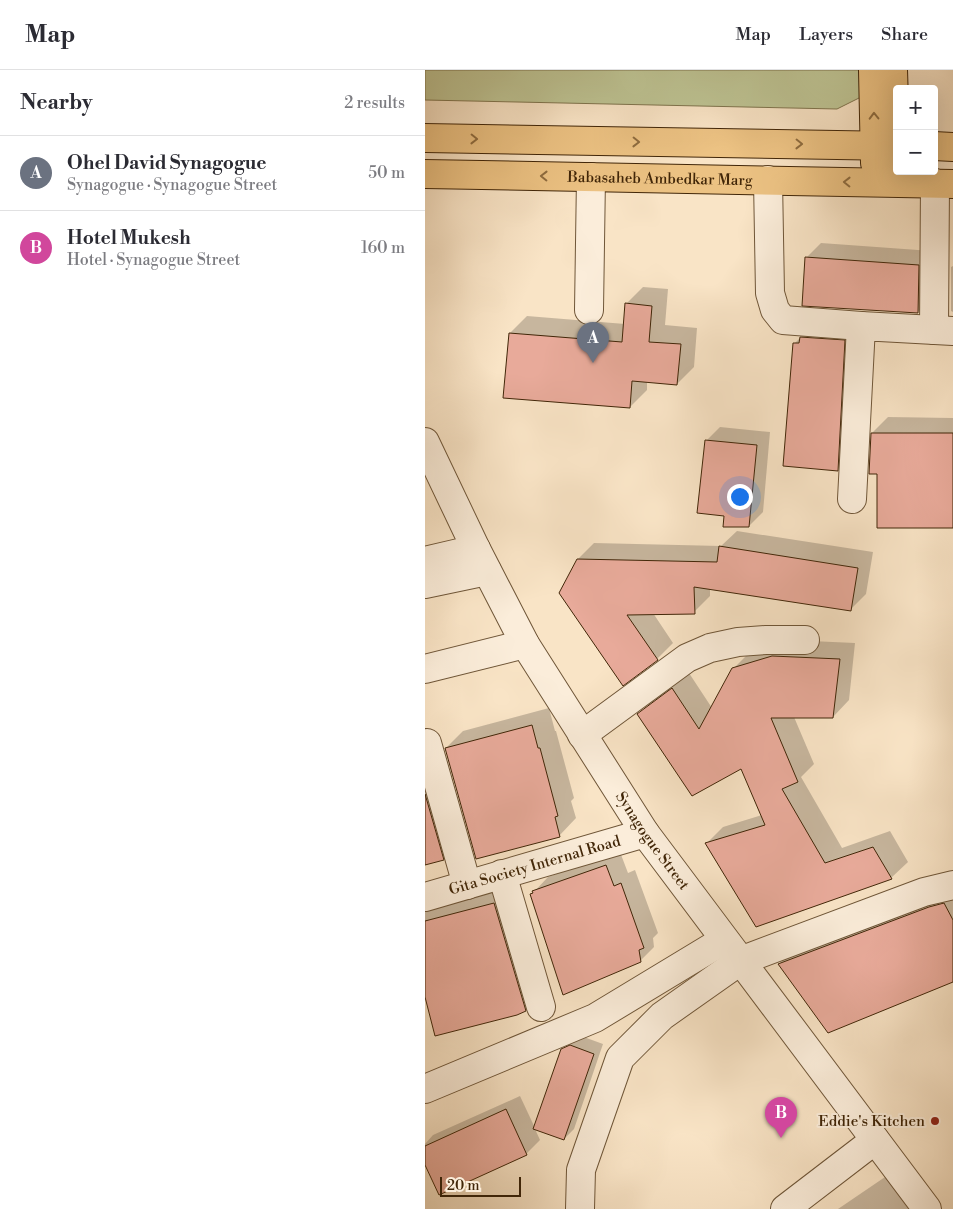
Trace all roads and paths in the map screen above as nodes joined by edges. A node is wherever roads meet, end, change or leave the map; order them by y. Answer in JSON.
{"nodes":[{"id":1,"x":873,"y":70,"type":"edge"},
{"id":2,"x":893,"y":70,"type":"edge"},
{"id":3,"x":425,"y":138,"type":"edge"},
{"id":4,"x":889,"y":146,"type":"edge"},
{"id":5,"x":938,"y":146,"type":"edge"},
{"id":6,"x":953,"y":147,"type":"edge"},
{"id":7,"x":425,"y":174,"type":"edge"},
{"id":8,"x":591,"y":177,"type":"junction"},
{"id":9,"x":768,"y":180,"type":"junction"},
{"id":10,"x":885,"y":183,"type":"junction"},
{"id":11,"x":944,"y":184,"type":"edge"},
{"id":12,"x":589,"y":310,"type":"dead end"},
{"id":13,"x":861,"y":326,"type":"junction"},
{"id":14,"x":944,"y":331,"type":"edge"},
{"id":15,"x":426,"y":448,"type":"edge"},
{"id":16,"x":852,"y":499,"type":"dead end"},
{"id":17,"x":481,"y":560,"type":"junction"},
{"id":18,"x":425,"y":561,"type":"edge"},
{"id":19,"x":425,"y":584,"type":"edge"},
{"id":20,"x":805,"y":640,"type":"dead end"},
{"id":21,"x":525,"y":644,"type":"junction"},
{"id":22,"x":425,"y":669,"type":"edge"},
{"id":23,"x":582,"y":735,"type":"junction"},
{"id":24,"x":427,"y":743,"type":"dead end"},
{"id":25,"x":645,"y":833,"type":"junction"},
{"id":26,"x":502,"y":874,"type":"junction"},
{"id":27,"x":467,"y":885,"type":"junction"},
{"id":28,"x":953,"y":885,"type":"edge"},
{"id":29,"x":425,"y":897,"type":"edge"},
{"id":30,"x":725,"y":940,"type":"junction"},
{"id":31,"x":740,"y":961,"type":"junction"},
{"id":32,"x":541,"y":1007,"type":"dead end"},
{"id":33,"x":425,"y":1089,"type":"edge"},
{"id":34,"x":875,"y":1140,"type":"junction"},
{"id":35,"x":580,"y":1209,"type":"edge"},
{"id":36,"x":785,"y":1209,"type":"edge"},
{"id":37,"x":927,"y":1209,"type":"edge"}],
"edges":[{"from":4,"to":1,"type":"main road","one_way":true},
{"from":2,"to":4,"type":"main road"},
{"from":3,"to":4,"type":"main road","one_way":true},
{"from":4,"to":10,"type":"main road"},
{"from":5,"to":6,"type":"main road"},
{"from":8,"to":7,"type":"main road","name":"Babasaheb Ambedkar Marg","one_way":true},
{"from":8,"to":9,"type":"main road","name":"Babasaheb Ambedkar Marg"},
{"from":8,"to":12,"type":"street"},
{"from":10,"to":9,"type":"main road","name":"Babasaheb Ambedkar Marg","one_way":true},
{"from":9,"to":13,"type":"street"},
{"from":10,"to":11,"type":"main road","name":"Babasaheb Ambedkar Marg"},
{"from":11,"to":14,"type":"street"},
{"from":13,"to":14,"type":"street"},
{"from":13,"to":16,"type":"street"},
{"from":15,"to":17,"type":"street","name":"Synagogue Street"},
{"from":17,"to":18,"type":"street"},
{"from":17,"to":19,"type":"street"},
{"from":17,"to":21,"type":"street","name":"Synagogue Street"},
{"from":20,"to":23,"type":"street"},
{"from":21,"to":22,"type":"street"},
{"from":21,"to":23,"type":"street","name":"Synagogue Street"},
{"from":23,"to":25,"type":"street","name":"Synagogue Street"},
{"from":24,"to":27,"type":"street"},
{"from":25,"to":26,"type":"street","name":"Gita Society Internal Road"},
{"from":25,"to":30,"type":"street","name":"Synagogue Street"},
{"from":26,"to":27,"type":"street","name":"Gita Society Internal Road"},
{"from":26,"to":32,"type":"street"},
{"from":27,"to":29,"type":"street","name":"Gita Society Internal Road"},
{"from":28,"to":31,"type":"street"},
{"from":30,"to":31,"type":"street","name":"Synagogue Street"},
{"from":30,"to":33,"type":"street"},
{"from":31,"to":34,"type":"street","name":"Synagogue Street"},
{"from":31,"to":35,"type":"street"},
{"from":34,"to":36,"type":"street"},
{"from":34,"to":37,"type":"street","name":"Synagogue Street"}]}
